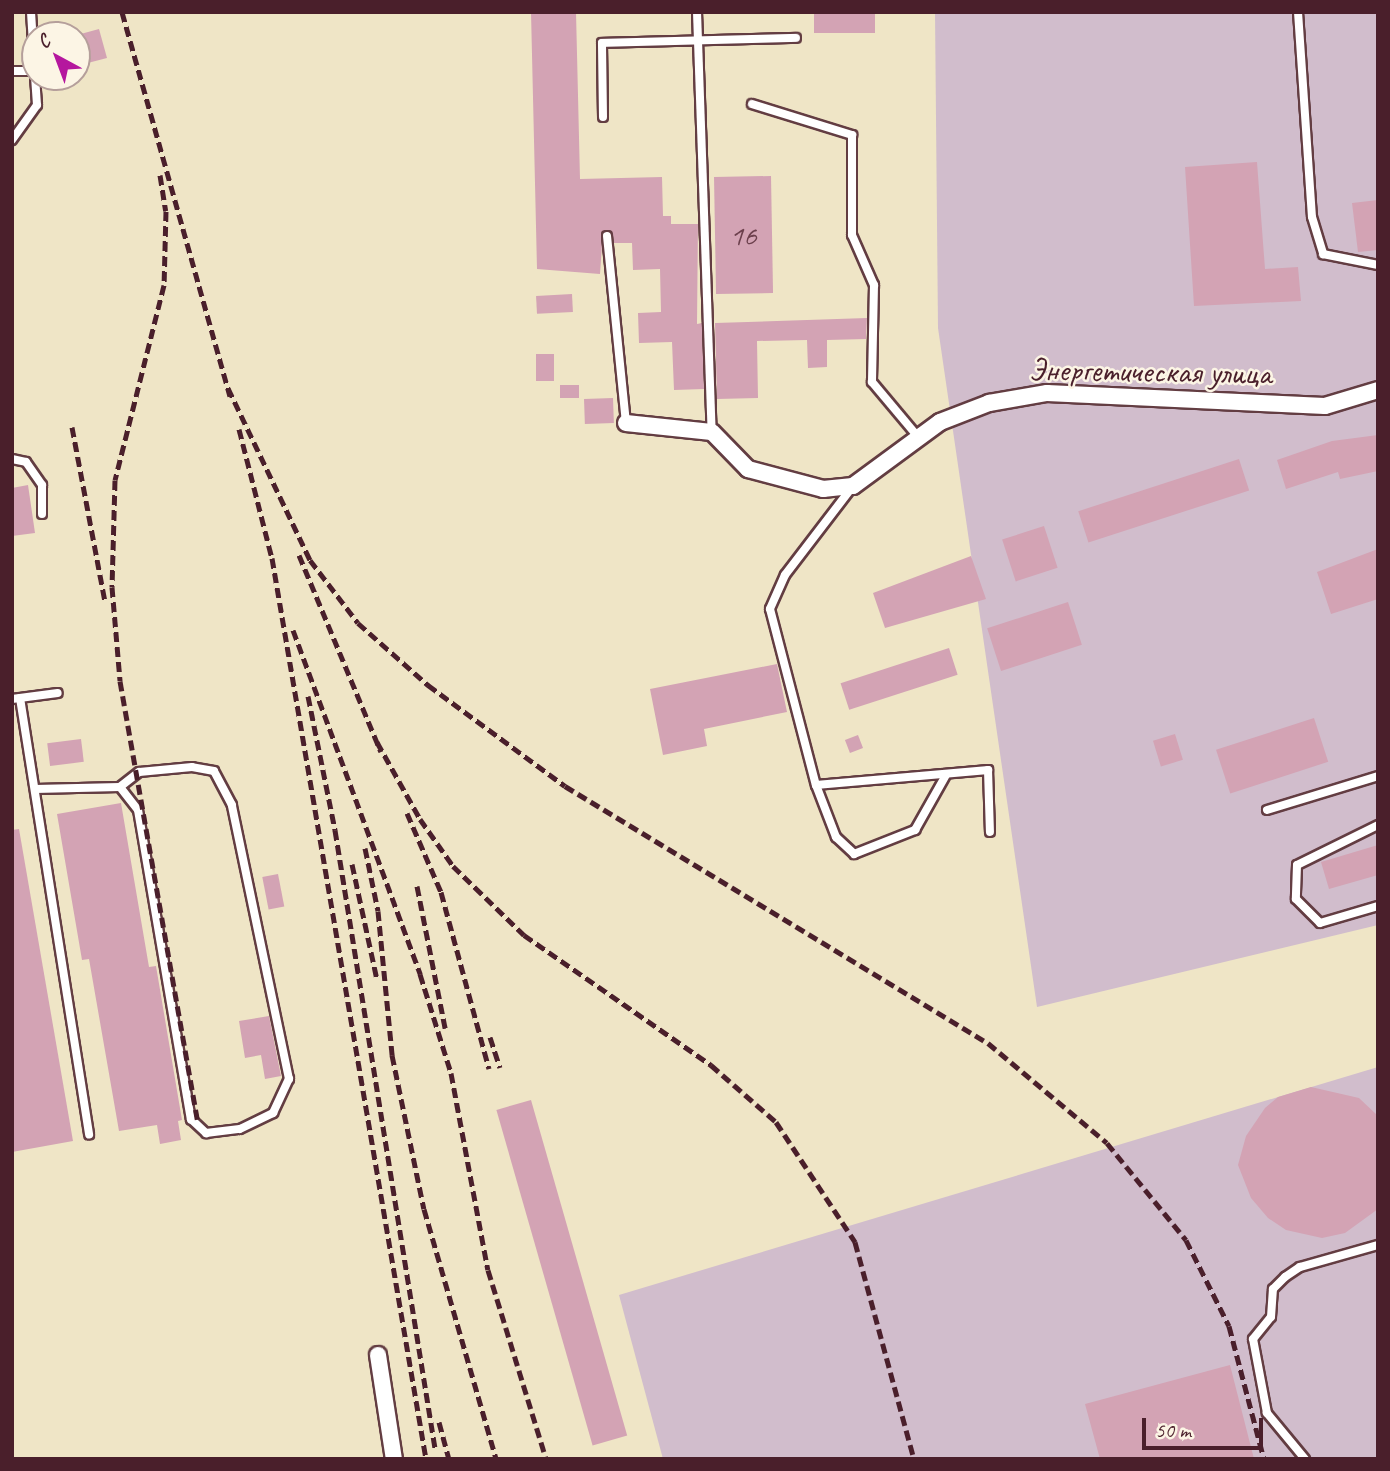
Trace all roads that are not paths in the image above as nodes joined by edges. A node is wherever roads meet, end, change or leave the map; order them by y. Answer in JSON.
{"nodes":[{"id":1,"x":697,"y":12,"type":"edge"},
{"id":2,"x":1298,"y":12,"type":"edge"},
{"id":3,"x":796,"y":38,"type":"dead end"},
{"id":4,"x":698,"y":43,"type":"junction"},
{"id":5,"x":36,"y":91,"type":"edge"},
{"id":6,"x":752,"y":104,"type":"dead end"},
{"id":7,"x":603,"y":117,"type":"dead end"},
{"id":8,"x":12,"y":140,"type":"edge"},
{"id":9,"x":607,"y":236,"type":"dead end"},
{"id":10,"x":1378,"y":265,"type":"edge"},
{"id":11,"x":1378,"y":390,"type":"edge"},
{"id":12,"x":626,"y":423,"type":"joint"},
{"id":13,"x":712,"y":432,"type":"junction"},
{"id":14,"x":919,"y":438,"type":"junction"},
{"id":15,"x":12,"y":459,"type":"edge"},
{"id":16,"x":853,"y":486,"type":"junction"},
{"id":17,"x":42,"y":514,"type":"dead end"},
{"id":18,"x":58,"y":693,"type":"dead end"},
{"id":19,"x":16,"y":699,"type":"edge"},
{"id":20,"x":946,"y":775,"type":"junction"},
{"id":21,"x":1378,"y":776,"type":"edge"},
{"id":22,"x":816,"y":785,"type":"junction"},
{"id":23,"x":120,"y":787,"type":"junction"},
{"id":24,"x":34,"y":789,"type":"junction"},
{"id":25,"x":1267,"y":810,"type":"dead end"},
{"id":26,"x":1378,"y":825,"type":"edge"},
{"id":27,"x":990,"y":832,"type":"dead end"},
{"id":28,"x":1378,"y":906,"type":"edge"},
{"id":29,"x":89,"y":1135,"type":"dead end"},
{"id":30,"x":1378,"y":1245,"type":"edge"},
{"id":31,"x":378,"y":1355,"type":"dead end"},
{"id":32,"x":394,"y":1459,"type":"edge"},
{"id":33,"x":1305,"y":1459,"type":"edge"}],
"edges":[{"from":1,"to":4,"type":"lane"},
{"from":2,"to":10,"type":"lane"},
{"from":3,"to":4,"type":"lane"},
{"from":4,"to":7,"type":"lane"},
{"from":4,"to":13,"type":"lane"},
{"from":5,"to":8,"type":"lane"},
{"from":6,"to":14,"type":"lane"},
{"from":9,"to":12,"type":"lane"},
{"from":11,"to":14,"type":"street","name":"Энергетическая улица"},
{"from":12,"to":13,"type":"street"},
{"from":13,"to":16,"type":"street"},
{"from":14,"to":16,"type":"street","name":"Энергетическая улица"},
{"from":15,"to":17,"type":"lane"},
{"from":16,"to":22,"type":"lane"},
{"from":18,"to":19,"type":"lane"},
{"from":19,"to":24,"type":"lane"},
{"from":20,"to":22,"type":"lane"},
{"from":20,"to":22,"type":"lane"},
{"from":20,"to":27,"type":"lane"},
{"from":21,"to":25,"type":"lane"},
{"from":23,"to":23,"type":"lane"},
{"from":23,"to":24,"type":"lane"},
{"from":24,"to":29,"type":"lane"},
{"from":26,"to":28,"type":"lane"},
{"from":30,"to":33,"type":"lane"},
{"from":31,"to":32,"type":"street"}]}
